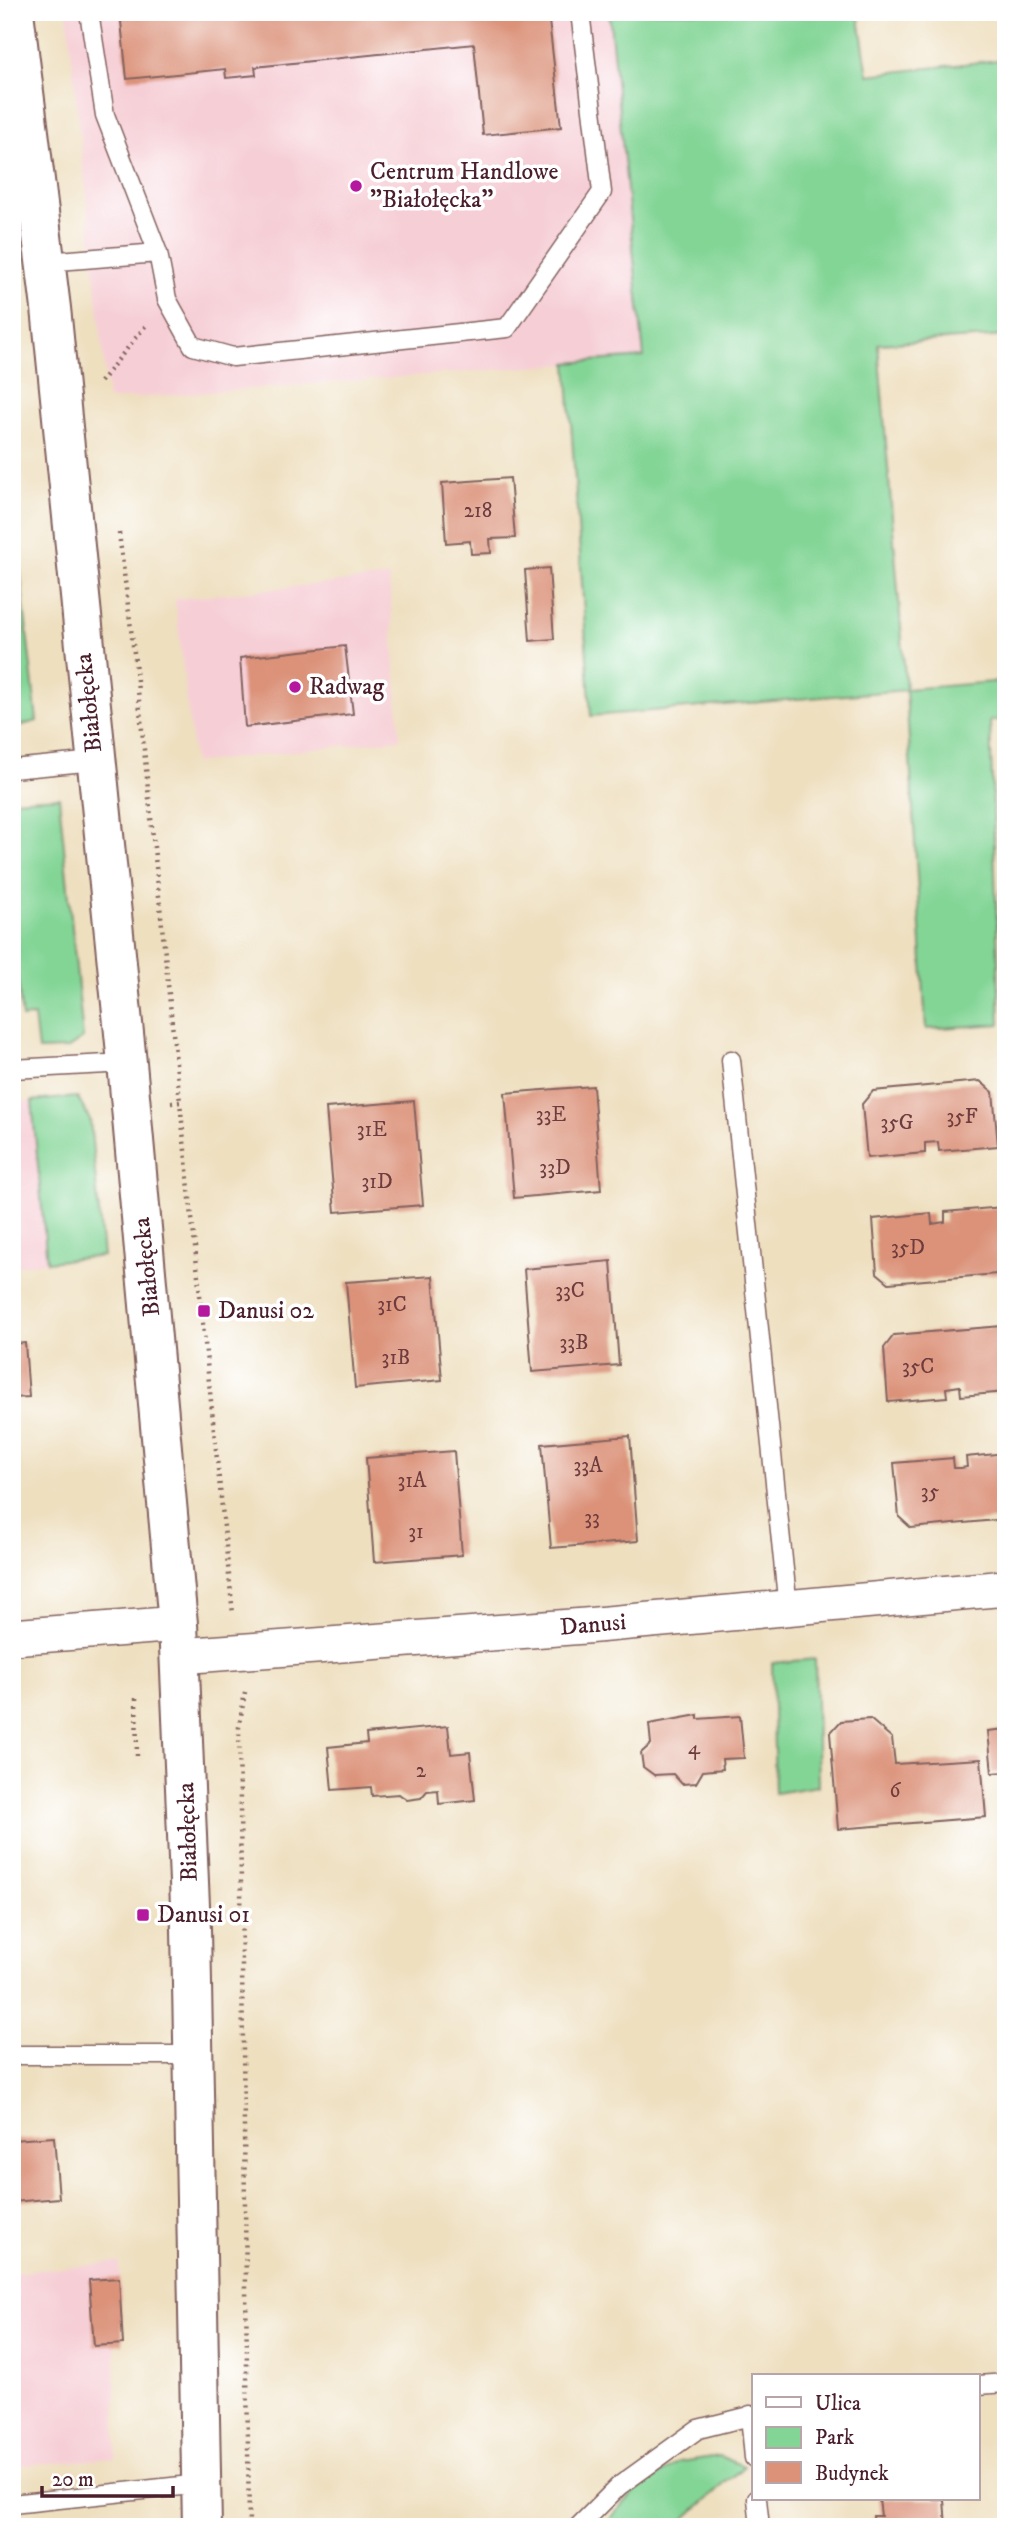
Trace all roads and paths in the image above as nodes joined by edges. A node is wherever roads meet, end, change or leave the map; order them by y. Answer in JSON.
{"nodes":[{"id":1,"x":14,"y":12,"type":"edge"},
{"id":2,"x":89,"y":12,"type":"edge"},
{"id":3,"x":580,"y":12,"type":"edge"},
{"id":4,"x":158,"y":253,"type":"junction"},
{"id":5,"x":46,"y":262,"type":"junction"},
{"id":6,"x":167,"y":299,"type":"junction"},
{"id":7,"x":99,"y":383,"type":"dead end"},
{"id":8,"x":117,"y":519,"type":"dead end"},
{"id":9,"x":95,"y":761,"type":"junction"},
{"id":10,"x":12,"y":769,"type":"edge"},
{"id":11,"x":731,"y":1060,"type":"dead end"},
{"id":12,"x":127,"y":1062,"type":"junction"},
{"id":13,"x":12,"y":1069,"type":"edge"},
{"id":14,"x":180,"y":1102,"type":"junction"},
{"id":15,"x":168,"y":1104,"type":"dead end"},
{"id":16,"x":1006,"y":1588,"type":"edge"},
{"id":17,"x":788,"y":1608,"type":"junction"},
{"id":18,"x":12,"y":1637,"type":"edge"},
{"id":19,"x":179,"y":1640,"type":"junction"},
{"id":20,"x":241,"y":1652,"type":"junction"},
{"id":21,"x":12,"y":2055,"type":"edge"},
{"id":22,"x":192,"y":2055,"type":"junction"},
{"id":23,"x":1006,"y":2383,"type":"edge"},
{"id":24,"x":979,"y":2385,"type":"edge"},
{"id":25,"x":752,"y":2415,"type":"edge"},
{"id":26,"x":200,"y":2484,"type":"junction"},
{"id":27,"x":757,"y":2500,"type":"edge"},
{"id":28,"x":12,"y":2504,"type":"edge"},
{"id":29,"x":202,"y":2527,"type":"edge"},
{"id":30,"x":250,"y":2527,"type":"edge"},
{"id":31,"x":578,"y":2527,"type":"edge"},
{"id":32,"x":760,"y":2527,"type":"edge"}],
"edges":[{"from":1,"to":5,"type":"street","name":"Białołęcka"},
{"from":2,"to":4,"type":"lane"},
{"from":3,"to":6,"type":"lane"},
{"from":4,"to":5,"type":"lane"},
{"from":4,"to":6,"type":"lane"},
{"from":5,"to":9,"type":"street","name":"Białołęcka"},
{"from":6,"to":7,"type":"path"},
{"from":8,"to":14,"type":"path"},
{"from":9,"to":10,"type":"lane"},
{"from":9,"to":12,"type":"street","name":"Białołęcka"},
{"from":11,"to":17,"type":"lane"},
{"from":12,"to":13,"type":"lane"},
{"from":12,"to":19,"type":"street","name":"Białołęcka"},
{"from":14,"to":15,"type":"path"},
{"from":14,"to":20,"type":"path"},
{"from":16,"to":17,"type":"street","name":"Danusi"},
{"from":17,"to":20,"type":"street","name":"Danusi"},
{"from":18,"to":19,"type":"street","name":"Danusi"},
{"from":19,"to":20,"type":"street","name":"Danusi"},
{"from":19,"to":22,"type":"street","name":"Białołęcka"},
{"from":20,"to":30,"type":"path"},
{"from":21,"to":22,"type":"lane"},
{"from":22,"to":26,"type":"street","name":"Białołęcka"},
{"from":23,"to":24,"type":"lane"},
{"from":25,"to":31,"type":"lane"},
{"from":26,"to":28,"type":"lane"},
{"from":26,"to":29,"type":"street","name":"Białołęcka"},
{"from":27,"to":32,"type":"lane"}]}
